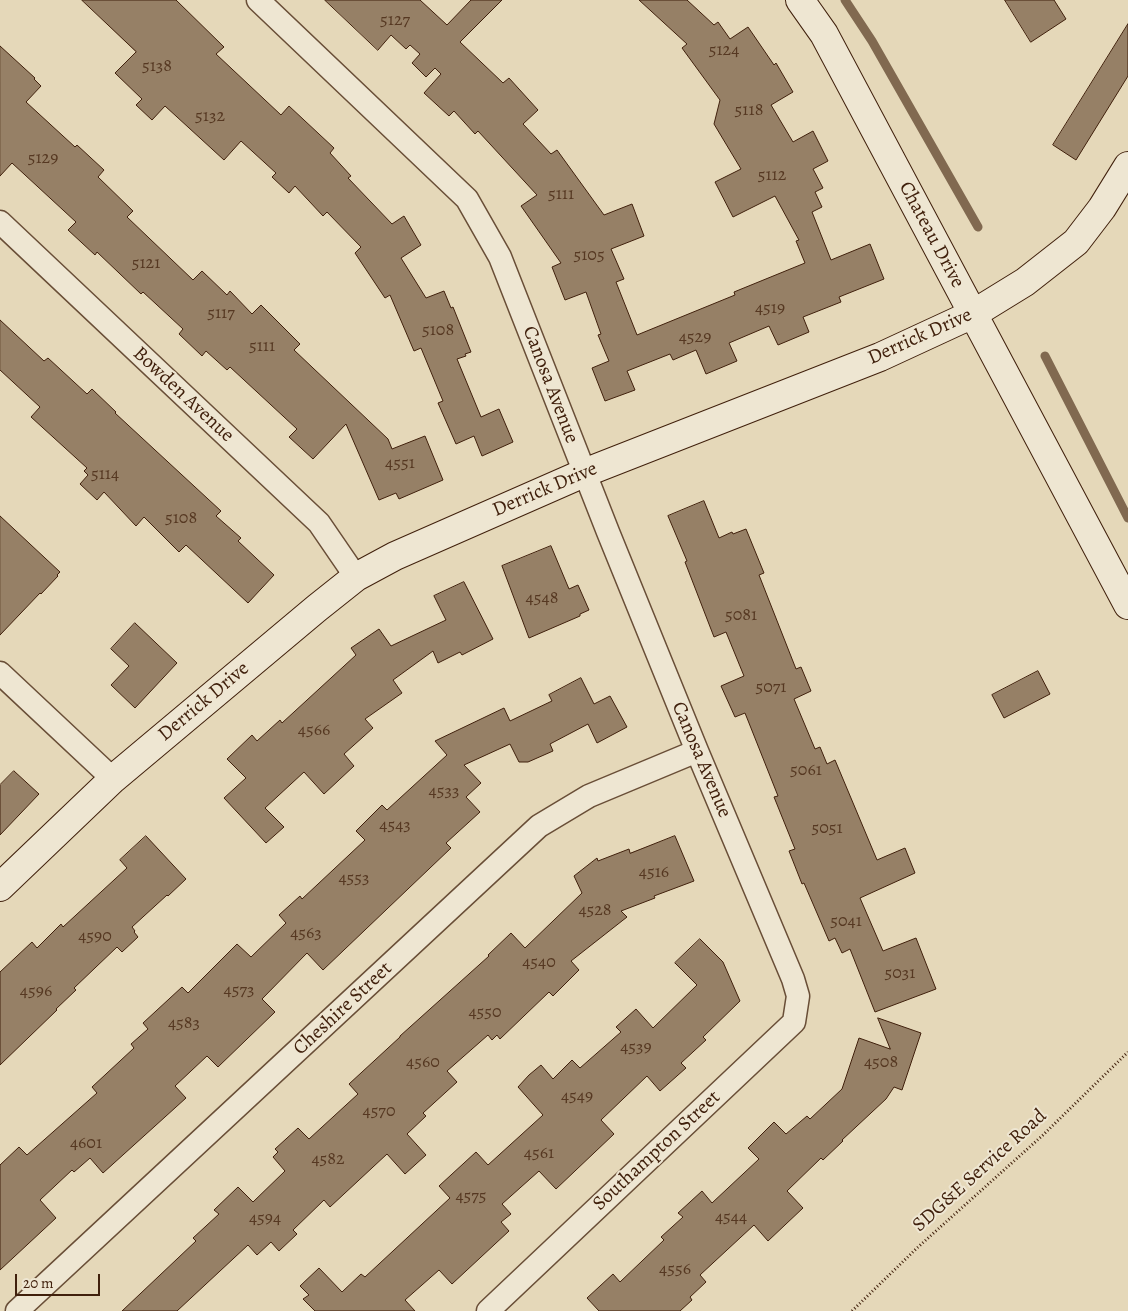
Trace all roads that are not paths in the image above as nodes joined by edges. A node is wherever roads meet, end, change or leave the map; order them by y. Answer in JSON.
{"nodes":[{"id":1,"x":258,"y":0,"type":"edge"},
{"id":2,"x":800,"y":0,"type":"edge"},
{"id":3,"x":1128,"y":166,"type":"edge"},
{"id":4,"x":0,"y":222,"type":"edge"},
{"id":5,"x":973,"y":314,"type":"junction"},
{"id":6,"x":584,"y":473,"type":"junction"},
{"id":7,"x":356,"y":577,"type":"junction"},
{"id":8,"x":1128,"y":605,"type":"edge"},
{"id":9,"x":0,"y":673,"type":"edge"},
{"id":10,"x":697,"y":751,"type":"junction"},
{"id":11,"x":113,"y":779,"type":"junction"},
{"id":12,"x":0,"y":887,"type":"edge"},
{"id":13,"x":793,"y":979,"type":"joint"},
{"id":14,"x":17,"y":1311,"type":"edge"},
{"id":15,"x":488,"y":1311,"type":"edge"}],
"edges":[{"from":1,"to":6,"type":"street","name":"Canosa Avenue"},
{"from":2,"to":5,"type":"street","name":"Chateau Drive"},
{"from":3,"to":5,"type":"street","name":"Derrick Drive"},
{"from":4,"to":7,"type":"street","name":"Bowden Avenue"},
{"from":5,"to":6,"type":"street","name":"Derrick Drive"},
{"from":5,"to":8,"type":"street","name":"Chateau Drive"},
{"from":6,"to":7,"type":"street","name":"Derrick Drive"},
{"from":6,"to":10,"type":"street","name":"Canosa Avenue"},
{"from":7,"to":11,"type":"street","name":"Derrick Drive"},
{"from":9,"to":11,"type":"street"},
{"from":10,"to":13,"type":"street","name":"Canosa Avenue"},
{"from":10,"to":14,"type":"street","name":"Cheshire Street"},
{"from":11,"to":12,"type":"street","name":"Derrick Drive"},
{"from":13,"to":15,"type":"street","name":"Southampton Street"}]}
